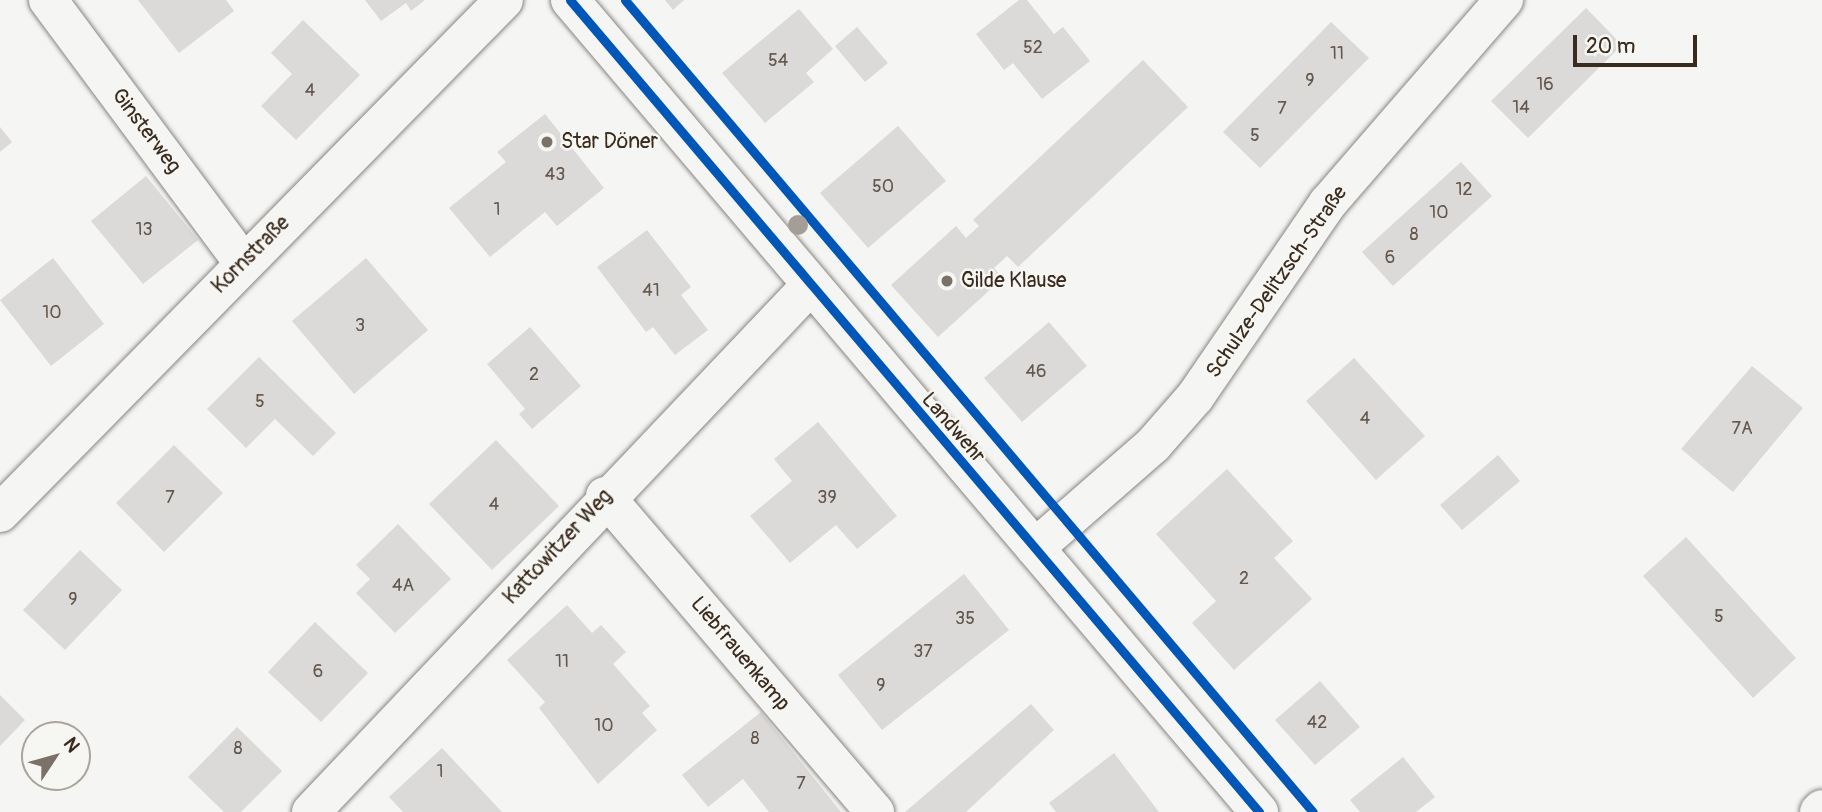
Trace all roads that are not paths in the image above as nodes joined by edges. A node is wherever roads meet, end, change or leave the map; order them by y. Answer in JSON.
{"nodes":[{"id":1,"x":48,"y":0,"type":"edge"},
{"id":2,"x":503,"y":0,"type":"edge"},
{"id":3,"x":570,"y":0,"type":"edge"},
{"id":4,"x":1504,"y":0,"type":"edge"},
{"id":5,"x":243,"y":262,"type":"junction"},
{"id":6,"x":809,"y":287,"type":"junction"},
{"id":7,"x":605,"y":496,"type":"junction"},
{"id":8,"x":0,"y":513,"type":"edge"},
{"id":9,"x":1035,"y":548,"type":"junction"},
{"id":10,"x":311,"y":812,"type":"edge"},
{"id":11,"x":875,"y":812,"type":"edge"},
{"id":12,"x":1259,"y":812,"type":"edge"}],
"edges":[{"from":1,"to":5,"type":"street","name":"Ginsterweg"},
{"from":2,"to":5,"type":"street","name":"Kornstraße"},
{"from":3,"to":6,"type":"street","name":"Landwehr"},
{"from":4,"to":9,"type":"street","name":"Schulze-Delitzsch-Straße"},
{"from":5,"to":8,"type":"street","name":"Kornstraße"},
{"from":6,"to":7,"type":"street","name":"Kattowitzer Weg"},
{"from":6,"to":9,"type":"street","name":"Landwehr"},
{"from":7,"to":10,"type":"street","name":"Kattowitzer Weg"},
{"from":7,"to":11,"type":"street","name":"Liebfrauenkamp"},
{"from":9,"to":12,"type":"street","name":"Landwehr"}]}
